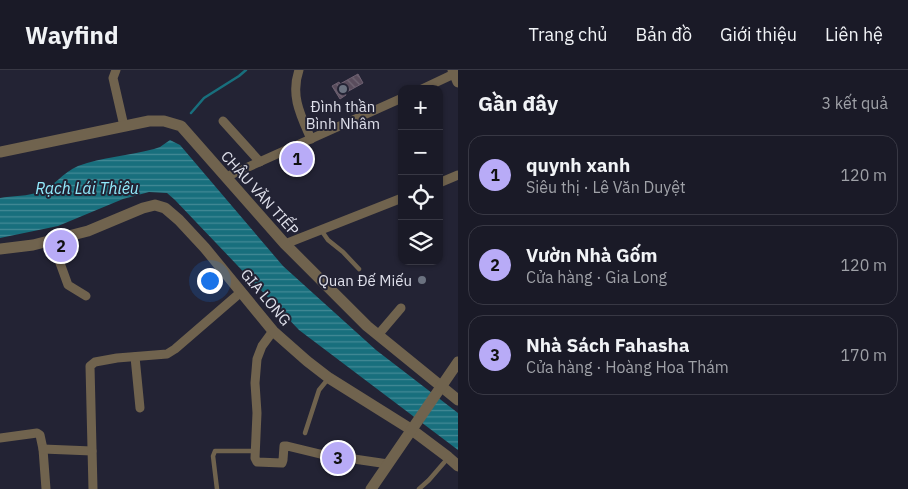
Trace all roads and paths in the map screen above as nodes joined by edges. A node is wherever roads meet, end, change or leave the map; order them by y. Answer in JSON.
{"nodes":[{"id":1,"x":116,"y":70,"type":"edge"},
{"id":2,"x":299,"y":70,"type":"edge"},
{"id":3,"x":456,"y":75,"type":"edge"},
{"id":4,"x":432,"y":85,"type":"edge"},
{"id":5,"x":398,"y":100,"type":"edge"},
{"id":6,"x":223,"y":122,"type":"dead end"},
{"id":7,"x":124,"y":126,"type":"junction"},
{"id":8,"x":311,"y":139,"type":"junction"},
{"id":9,"x":0,"y":152,"type":"edge"},
{"id":10,"x":260,"y":162,"type":"junction"},
{"id":11,"x":458,"y":175,"type":"edge"},
{"id":12,"x":226,"y":177,"type":"junction"},
{"id":13,"x":443,"y":181,"type":"edge"},
{"id":14,"x":398,"y":200,"type":"edge"},
{"id":15,"x":321,"y":230,"type":"junction"},
{"id":16,"x":48,"y":242,"type":"junction"},
{"id":17,"x":286,"y":244,"type":"junction"},
{"id":18,"x":0,"y":249,"type":"edge"},
{"id":19,"x":359,"y":269,"type":"dead end"},
{"id":20,"x":241,"y":292,"type":"junction"},
{"id":21,"x":86,"y":296,"type":"dead end"},
{"id":22,"x":401,"y":308,"type":"dead end"},
{"id":23,"x":273,"y":331,"type":"junction"},
{"id":24,"x":378,"y":335,"type":"junction"},
{"id":25,"x":134,"y":357,"type":"junction"},
{"id":26,"x":458,"y":362,"type":"edge"},
{"id":27,"x":329,"y":378,"type":"junction"},
{"id":28,"x":439,"y":390,"type":"junction"},
{"id":29,"x":458,"y":400,"type":"edge"},
{"id":30,"x":140,"y":408,"type":"dead end"},
{"id":31,"x":414,"y":426,"type":"junction"},
{"id":32,"x":304,"y":433,"type":"dead end"},
{"id":33,"x":0,"y":438,"type":"edge"},
{"id":34,"x":43,"y":449,"type":"junction"},
{"id":35,"x":92,"y":450,"type":"junction"},
{"id":36,"x":255,"y":451,"type":"junction"},
{"id":37,"x":448,"y":457,"type":"junction"},
{"id":38,"x":388,"y":464,"type":"junction"},
{"id":39,"x":458,"y":466,"type":"edge"},
{"id":40,"x":46,"y":489,"type":"edge"},
{"id":41,"x":93,"y":489,"type":"edge"},
{"id":42,"x":217,"y":489,"type":"edge"},
{"id":43,"x":371,"y":489,"type":"edge"},
{"id":44,"x":419,"y":489,"type":"edge"}],
"edges":[{"from":1,"to":7,"type":"street"},
{"from":2,"to":8,"type":"street"},
{"from":3,"to":4,"type":"street"},
{"from":5,"to":8,"type":"street"},
{"from":6,"to":10,"type":"street"},
{"from":7,"to":9,"type":"street","name":"CHÂU VĂN TIẾP"},
{"from":7,"to":12,"type":"street","name":"CHÂU VĂN TIẾP"},
{"from":8,"to":10,"type":"street"},
{"from":10,"to":12,"type":"street"},
{"from":11,"to":13,"type":"street"},
{"from":12,"to":17,"type":"street","name":"CHÂU VĂN TIẾP"},
{"from":14,"to":15,"type":"street"},
{"from":15,"to":17,"type":"street"},
{"from":15,"to":19,"type":"lane"},
{"from":16,"to":18,"type":"street"},
{"from":16,"to":20,"type":"street","name":"GIA LONG"},
{"from":16,"to":21,"type":"street"},
{"from":17,"to":24,"type":"street","name":"CHÂU VĂN TIẾP"},
{"from":20,"to":23,"type":"street","name":"GIA LONG"},
{"from":20,"to":25,"type":"street"},
{"from":22,"to":24,"type":"street"},
{"from":23,"to":27,"type":"street","name":"GIA LONG"},
{"from":23,"to":36,"type":"street"},
{"from":24,"to":28,"type":"street","name":"CHÂU VĂN TIẾP"},
{"from":25,"to":30,"type":"street"},
{"from":25,"to":35,"type":"street"},
{"from":26,"to":28,"type":"street"},
{"from":27,"to":31,"type":"street","name":"GIA LONG"},
{"from":27,"to":32,"type":"lane"},
{"from":28,"to":29,"type":"street","name":"CHÂU VĂN TIẾP"},
{"from":28,"to":31,"type":"street"},
{"from":31,"to":37,"type":"street","name":"GIA LONG"},
{"from":31,"to":38,"type":"street"},
{"from":33,"to":34,"type":"street"},
{"from":34,"to":35,"type":"street"},
{"from":34,"to":40,"type":"street"},
{"from":35,"to":41,"type":"street"},
{"from":36,"to":38,"type":"street"},
{"from":36,"to":42,"type":"lane"},
{"from":37,"to":39,"type":"street","name":"GIA LONG"},
{"from":37,"to":44,"type":"lane"},
{"from":38,"to":43,"type":"street"}]}
